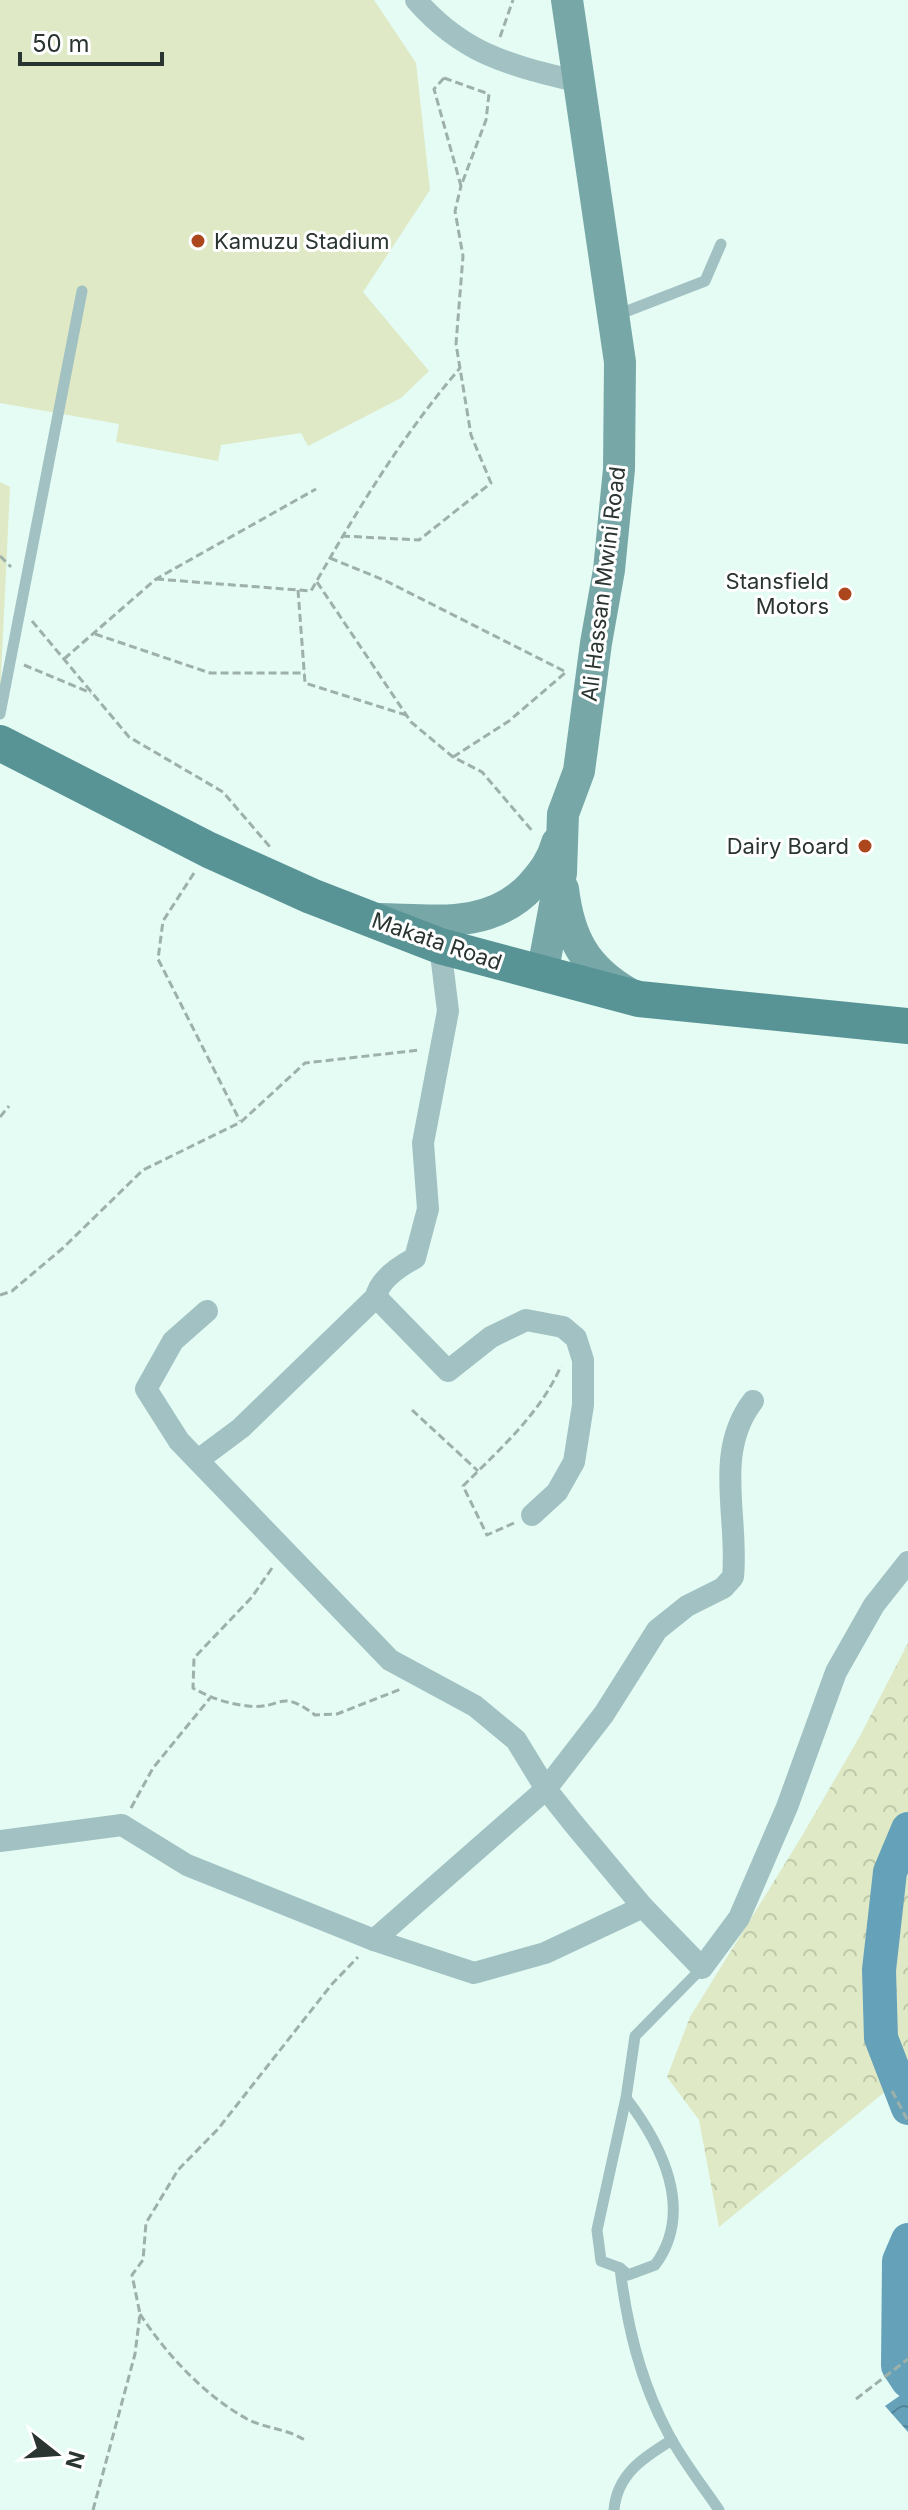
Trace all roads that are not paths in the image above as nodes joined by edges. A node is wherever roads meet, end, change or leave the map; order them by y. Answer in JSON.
{"nodes":[{"id":1,"x":416,"y":0,"type":"edge"},
{"id":2,"x":567,"y":0,"type":"edge"},
{"id":3,"x":579,"y":82,"type":"junction"},
{"id":4,"x":721,"y":244,"type":"dead end"},
{"id":5,"x":82,"y":291,"type":"dead end"},
{"id":6,"x":613,"y":317,"type":"junction"},
{"id":7,"x":0,"y":714,"type":"edge"},
{"id":8,"x":0,"y":743,"type":"edge"},
{"id":9,"x":557,"y":865,"type":"junction"},
{"id":10,"x":372,"y":919,"type":"junction"},
{"id":11,"x":440,"y":946,"type":"junction"},
{"id":12,"x":542,"y":975,"type":"junction"},
{"id":13,"x":639,"y":999,"type":"junction"},
{"id":14,"x":908,"y":1026,"type":"edge"},
{"id":15,"x":376,"y":1297,"type":"junction"},
{"id":16,"x":207,"y":1311,"type":"dead end"},
{"id":17,"x":753,"y":1401,"type":"dead end"},
{"id":18,"x":198,"y":1460,"type":"junction"},
{"id":19,"x":532,"y":1515,"type":"road end"},
{"id":20,"x":908,"y":1562,"type":"edge"},
{"id":21,"x":546,"y":1789,"type":"junction"},
{"id":22,"x":0,"y":1841,"type":"edge"},
{"id":23,"x":643,"y":1907,"type":"junction"},
{"id":24,"x":374,"y":1940,"type":"junction"},
{"id":25,"x":702,"y":1968,"type":"junction"},
{"id":26,"x":626,"y":2098,"type":"junction"},
{"id":27,"x":620,"y":2268,"type":"junction"},
{"id":28,"x":672,"y":2440,"type":"junction"},
{"id":29,"x":614,"y":2510,"type":"edge"},
{"id":30,"x":719,"y":2510,"type":"edge"}],
"edges":[{"from":1,"to":3,"type":"street"},
{"from":2,"to":3,"type":"main road","name":"Ali Hassan Mwini Road"},
{"from":3,"to":6,"type":"main road","name":"Ali Hassan Mwini Road"},
{"from":4,"to":6,"type":"lane"},
{"from":5,"to":7,"type":"lane"},
{"from":6,"to":9,"type":"main road","name":"Ali Hassan Mwini Road"},
{"from":8,"to":10,"type":"main road","name":"Makata Road"},
{"from":9,"to":10,"type":"main road"},
{"from":9,"to":12,"type":"main road","name":"Ali Hassan Mwini Road"},
{"from":9,"to":13,"type":"main road"},
{"from":10,"to":11,"type":"main road","name":"Makata Road"},
{"from":11,"to":12,"type":"main road","name":"Makata Road"},
{"from":11,"to":15,"type":"street"},
{"from":12,"to":13,"type":"main road","name":"Makata Road"},
{"from":13,"to":14,"type":"main road","name":"Makata Road"},
{"from":15,"to":18,"type":"street"},
{"from":15,"to":19,"type":"street"},
{"from":16,"to":18,"type":"street"},
{"from":17,"to":21,"type":"street"},
{"from":18,"to":21,"type":"street"},
{"from":20,"to":25,"type":"street"},
{"from":21,"to":23,"type":"street"},
{"from":21,"to":24,"type":"street"},
{"from":22,"to":24,"type":"street"},
{"from":23,"to":24,"type":"street"},
{"from":23,"to":25,"type":"street"},
{"from":25,"to":26,"type":"lane"},
{"from":26,"to":27,"type":"lane"},
{"from":26,"to":27,"type":"lane"},
{"from":27,"to":28,"type":"lane"},
{"from":28,"to":29,"type":"lane"},
{"from":28,"to":30,"type":"lane"}]}
